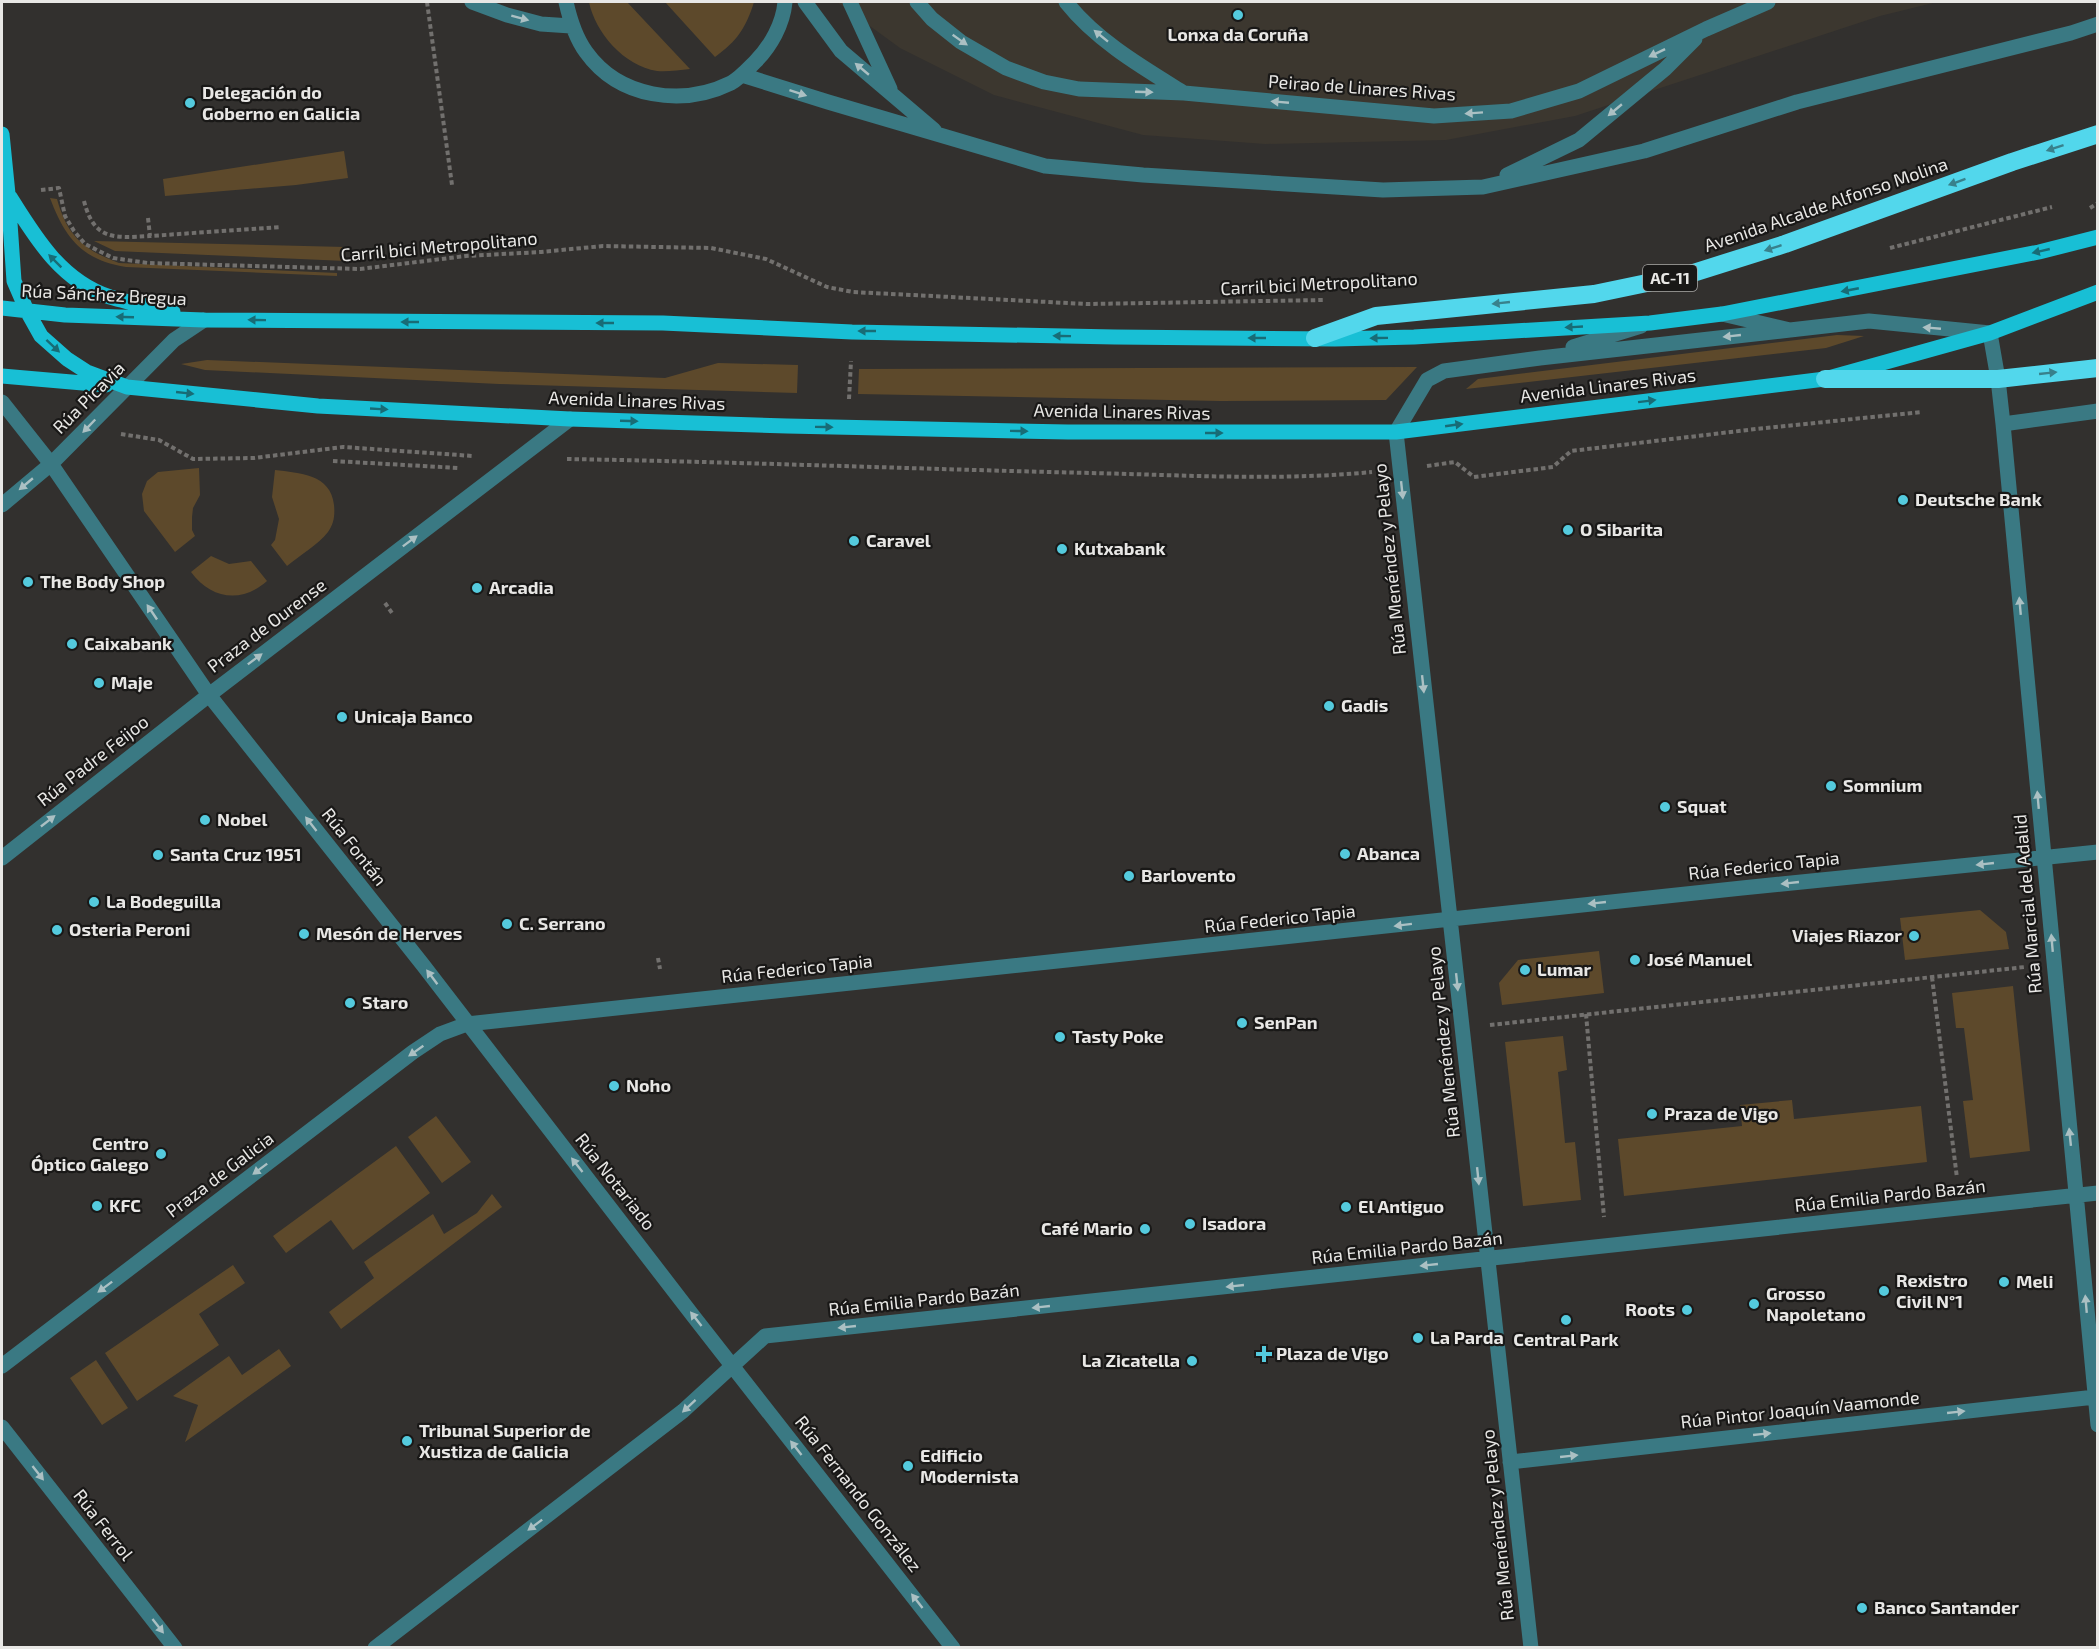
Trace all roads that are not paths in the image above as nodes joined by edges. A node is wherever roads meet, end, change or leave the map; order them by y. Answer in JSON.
{"nodes":[{"id":1,"x":472,"y":2,"type":"edge"},
{"id":2,"x":566,"y":2,"type":"edge"},
{"id":3,"x":785,"y":2,"type":"edge"},
{"id":4,"x":805,"y":2,"type":"edge"},
{"id":5,"x":850,"y":2,"type":"edge"},
{"id":6,"x":917,"y":2,"type":"edge"},
{"id":7,"x":1066,"y":2,"type":"edge"},
{"id":8,"x":1767,"y":2,"type":"edge"},
{"id":9,"x":2097,"y":24,"type":"edge"},
{"id":10,"x":571,"y":26,"type":"junction"},
{"id":11,"x":1706,"y":29,"type":"junction"},
{"id":12,"x":742,"y":75,"type":"junction"},
{"id":13,"x":1184,"y":93,"type":"junction"},
{"id":14,"x":892,"y":94,"type":"junction"},
{"id":15,"x":2,"y":134,"type":"edge"},
{"id":16,"x":939,"y":134,"type":"junction"},
{"id":17,"x":2097,"y":134,"type":"edge"},
{"id":18,"x":1483,"y":187,"type":"junction"},
{"id":19,"x":5,"y":200,"type":"edge"},
{"id":20,"x":2097,"y":237,"type":"edge"},
{"id":21,"x":2097,"y":292,"type":"edge"},
{"id":22,"x":2,"y":308,"type":"edge"},
{"id":23,"x":27,"y":311,"type":"junction"},
{"id":24,"x":1722,"y":314,"type":"junction"},
{"id":25,"x":204,"y":320,"type":"junction"},
{"id":26,"x":1650,"y":323,"type":"junction"},
{"id":27,"x":1790,"y":330,"type":"junction"},
{"id":28,"x":1990,"y":333,"type":"junction"},
{"id":29,"x":1316,"y":338,"type":"junction"},
{"id":30,"x":1540,"y":358,"type":"junction"},
{"id":31,"x":2097,"y":368,"type":"edge"},
{"id":32,"x":2,"y":376,"type":"edge"},
{"id":33,"x":1825,"y":379,"type":"junction"},
{"id":34,"x":1998,"y":379,"type":"junction"},
{"id":35,"x":127,"y":387,"type":"junction"},
{"id":36,"x":2,"y":402,"type":"edge"},
{"id":37,"x":2097,"y":411,"type":"edge"},
{"id":38,"x":570,"y":419,"type":"junction"},
{"id":39,"x":2003,"y":423,"type":"junction"},
{"id":40,"x":1395,"y":432,"type":"junction"},
{"id":41,"x":51,"y":464,"type":"junction"},
{"id":42,"x":2,"y":505,"type":"edge"},
{"id":43,"x":209,"y":695,"type":"junction"},
{"id":44,"x":2097,"y":852,"type":"edge"},
{"id":45,"x":2,"y":858,"type":"edge"},
{"id":46,"x":2043,"y":858,"type":"junction"},
{"id":47,"x":1449,"y":920,"type":"junction"},
{"id":48,"x":467,"y":1024,"type":"junction"},
{"id":49,"x":2097,"y":1193,"type":"edge"},
{"id":50,"x":2076,"y":1195,"type":"junction"},
{"id":51,"x":1487,"y":1259,"type":"junction"},
{"id":52,"x":732,"y":1365,"type":"junction"},
{"id":53,"x":2,"y":1366,"type":"edge"},
{"id":54,"x":2095,"y":1397,"type":"junction"},
{"id":55,"x":2097,"y":1425,"type":"edge"},
{"id":56,"x":2,"y":1426,"type":"edge"},
{"id":57,"x":1510,"y":1462,"type":"junction"},
{"id":58,"x":175,"y":1647,"type":"edge"},
{"id":59,"x":375,"y":1647,"type":"edge"},
{"id":60,"x":953,"y":1647,"type":"edge"},
{"id":61,"x":1531,"y":1647,"type":"edge"}],
"edges":[{"from":1,"to":10,"type":"street","one_way":true},
{"from":2,"to":10,"type":"street"},
{"from":3,"to":12,"type":"street"},
{"from":14,"to":4,"type":"street","one_way":true},
{"from":5,"to":14,"type":"street"},
{"from":6,"to":13,"type":"street","name":"Peirao de Linares Rivas","one_way":true},
{"from":13,"to":7,"type":"street","name":"Peirao de Linares Rivas","one_way":true},
{"from":8,"to":11,"type":"street","name":"Peirao de Linares Rivas"},
{"from":9,"to":18,"type":"street"},
{"from":10,"to":12,"type":"street"},
{"from":11,"to":13,"type":"street","name":"Peirao de Linares Rivas","one_way":true},
{"from":11,"to":18,"type":"street","one_way":true},
{"from":12,"to":16,"type":"street","one_way":true},
{"from":14,"to":16,"type":"street"},
{"from":15,"to":19,"type":"main road","name":"Avenida Linares Rivas"},
{"from":16,"to":18,"type":"street"},
{"from":17,"to":29,"type":"highway","name":"Avenida Alcalde Alfonso Molina","number":"AC-11","one_way":true},
{"from":19,"to":23,"type":"main road","name":"Avenida Linares Rivas"},
{"from":25,"to":19,"type":"main road","one_way":true},
{"from":20,"to":24,"type":"main road","name":"Avenida Linares Rivas","one_way":true},
{"from":21,"to":28,"type":"main road","name":"Avenida Linares Rivas"},
{"from":22,"to":23,"type":"main road","name":"Rúa Sánchez Bregua"},
{"from":25,"to":23,"type":"main road","name":"Rúa Sánchez Bregua","one_way":true},
{"from":23,"to":35,"type":"main road","name":"Avenida Linares Rivas","one_way":true},
{"from":24,"to":26,"type":"main road","name":"Avenida Linares Rivas"},
{"from":24,"to":27,"type":"street","name":"Avenida Linares Rivas"},
{"from":29,"to":25,"type":"main road","name":"Avenida Linares Rivas","one_way":true},
{"from":25,"to":35,"type":"street","name":"Rúa Picavia"},
{"from":26,"to":29,"type":"main road","name":"Avenida Linares Rivas","one_way":true},
{"from":26,"to":30,"type":"street","name":"Avenida Linares Rivas"},
{"from":28,"to":27,"type":"street","name":"Avenida Linares Rivas","one_way":true},
{"from":27,"to":30,"type":"street","name":"Avenida Linares Rivas","one_way":true},
{"from":28,"to":33,"type":"main road","name":"Avenida Linares Rivas"},
{"from":28,"to":34,"type":"street"},
{"from":30,"to":40,"type":"street","name":"Avenida Linares Rivas"},
{"from":34,"to":31,"type":"highway","one_way":true},
{"from":32,"to":35,"type":"main road"},
{"from":33,"to":34,"type":"highway"},
{"from":40,"to":33,"type":"main road","name":"Avenida Linares Rivas","one_way":true},
{"from":34,"to":39,"type":"street","name":"Rúa Marcial del Adalid"},
{"from":35,"to":38,"type":"main road","name":"Avenida Linares Rivas","one_way":true},
{"from":35,"to":41,"type":"street","name":"Rúa Picavia","one_way":true},
{"from":36,"to":41,"type":"street"},
{"from":37,"to":39,"type":"street"},
{"from":38,"to":40,"type":"main road","name":"Avenida Linares Rivas","one_way":true},
{"from":43,"to":38,"type":"street","name":"Praza de Ourense","one_way":true},
{"from":46,"to":39,"type":"street","name":"Rúa Marcial del Adalid","one_way":true},
{"from":40,"to":47,"type":"street","name":"Rúa Menéndez y Pelayo","one_way":true},
{"from":41,"to":42,"type":"street","name":"Rúa Picavia","one_way":true},
{"from":43,"to":41,"type":"street","name":"Praza de Ourense","one_way":true},
{"from":45,"to":43,"type":"street","name":"Rúa Padre Feijoo","one_way":true},
{"from":48,"to":43,"type":"street","name":"Rúa Fontán","one_way":true},
{"from":44,"to":46,"type":"street","name":"Rúa Federico Tapia"},
{"from":46,"to":47,"type":"street","name":"Rúa Federico Tapia","one_way":true},
{"from":50,"to":46,"type":"street","name":"Rúa Marcial del Adalid","one_way":true},
{"from":47,"to":48,"type":"street","name":"Rúa Federico Tapia","one_way":true},
{"from":47,"to":51,"type":"street","name":"Rúa Menéndez y Pelayo","one_way":true},
{"from":52,"to":48,"type":"street","name":"Rúa Notariado","one_way":true},
{"from":48,"to":53,"type":"street","name":"Praza de Galicia","one_way":true},
{"from":49,"to":50,"type":"street","name":"Rúa Emilia Pardo Bazán"},
{"from":50,"to":51,"type":"street","name":"Rúa Emilia Pardo Bazán"},
{"from":54,"to":50,"type":"street","name":"Rúa Marcial del Adalid","one_way":true},
{"from":51,"to":52,"type":"street","name":"Rúa Emilia Pardo Bazán","one_way":true},
{"from":51,"to":57,"type":"street","name":"Rúa Menéndez y Pelayo"},
{"from":52,"to":59,"type":"street","name":"Rúa Emilia Pardo Bazán","one_way":true},
{"from":60,"to":52,"type":"street","name":"Rúa Fernando González","one_way":true},
{"from":54,"to":55,"type":"street","name":"Rúa Marcial del Adalid"},
{"from":57,"to":54,"type":"street","name":"Rúa Pintor Joaquín Vaamonde","one_way":true},
{"from":56,"to":58,"type":"street","name":"Rúa Ferrol","one_way":true},
{"from":57,"to":61,"type":"street","name":"Rúa Menéndez y Pelayo"}]}
